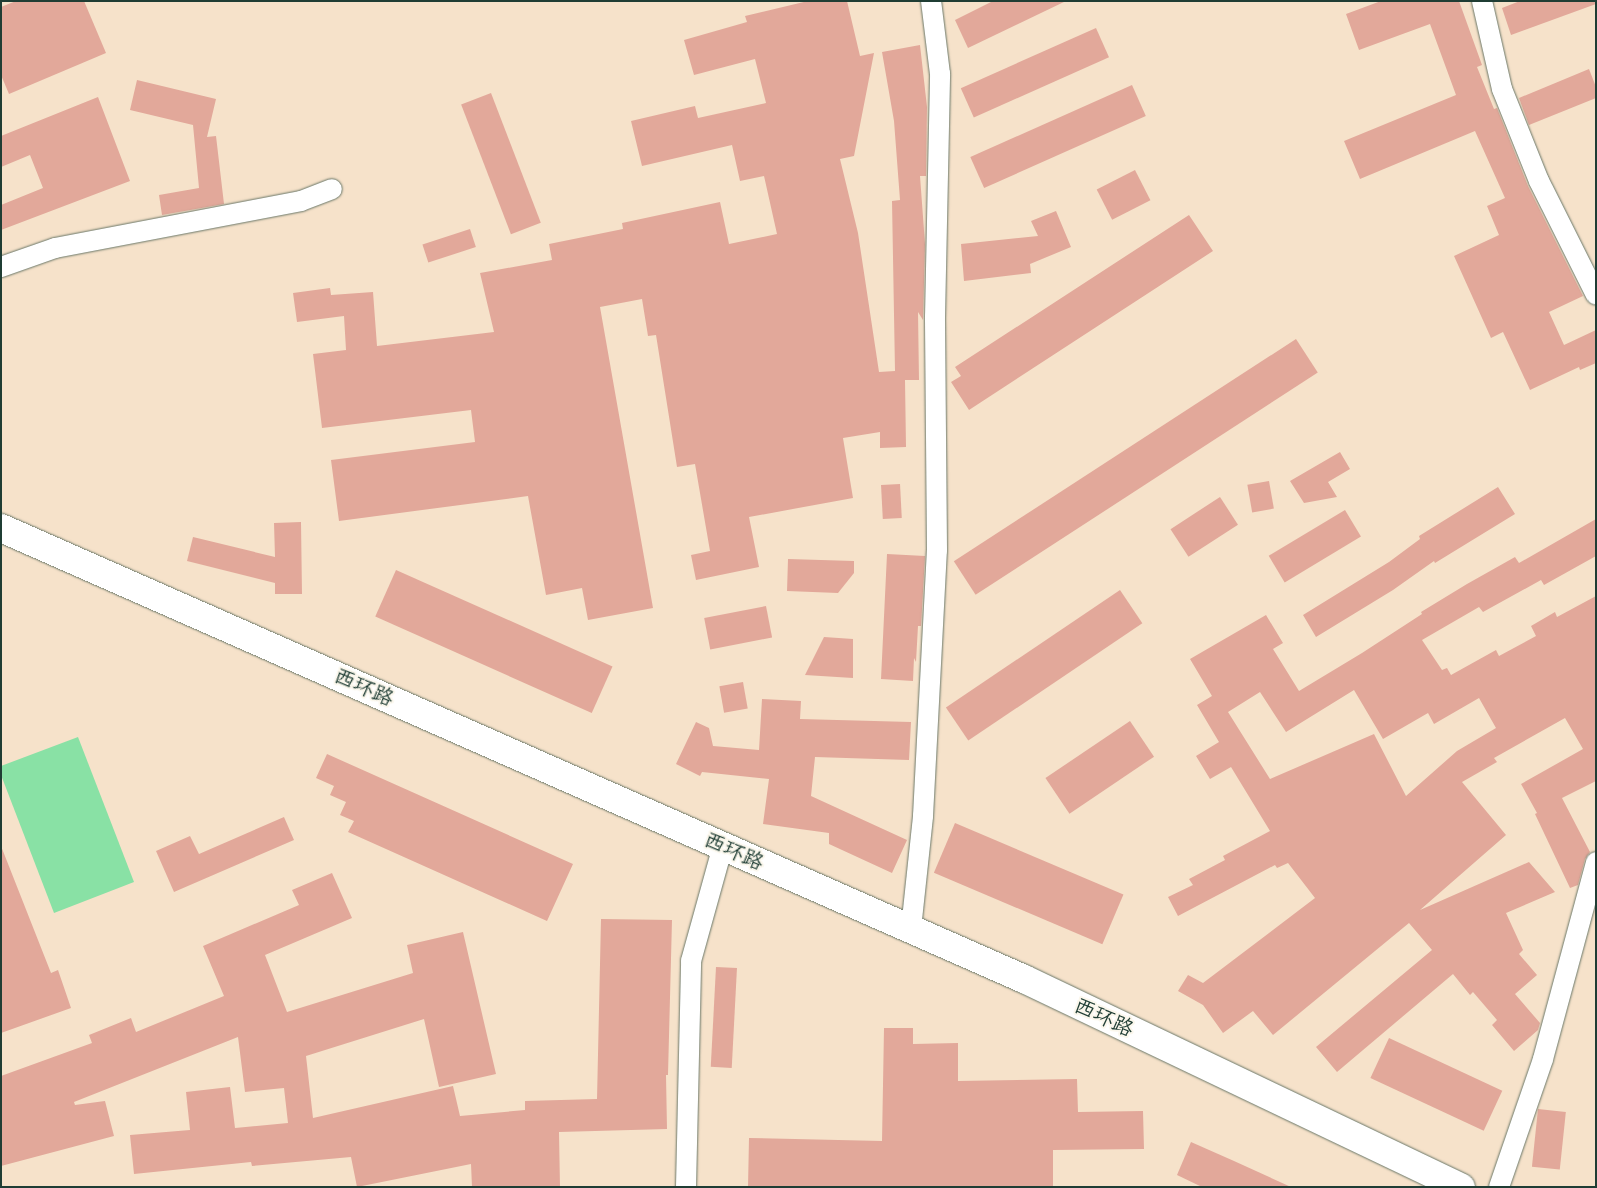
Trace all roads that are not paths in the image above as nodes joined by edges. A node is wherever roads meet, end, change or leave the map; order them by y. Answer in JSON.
{"nodes":[{"id":1,"x":931,"y":1,"type":"edge"},
{"id":2,"x":1482,"y":1,"type":"edge"},
{"id":3,"x":332,"y":189,"type":"dead end"},
{"id":4,"x":1,"y":267,"type":"edge"},
{"id":5,"x":1596,"y":295,"type":"edge"},
{"id":6,"x":1,"y":528,"type":"edge"},
{"id":7,"x":723,"y":846,"type":"junction"},
{"id":8,"x":1596,"y":862,"type":"edge"},
{"id":9,"x":911,"y":929,"type":"junction"},
{"id":10,"x":686,"y":1187,"type":"edge"},
{"id":11,"x":1461,"y":1187,"type":"edge"},
{"id":12,"x":1499,"y":1187,"type":"edge"}],
"edges":[{"from":1,"to":9,"type":"street"},
{"from":2,"to":5,"type":"street"},
{"from":3,"to":4,"type":"street"},
{"from":6,"to":7,"type":"street","name":"西环路"},
{"from":7,"to":9,"type":"street","name":"西环路"},
{"from":7,"to":10,"type":"street"},
{"from":8,"to":12,"type":"street"},
{"from":9,"to":11,"type":"street","name":"西环路"}]}
